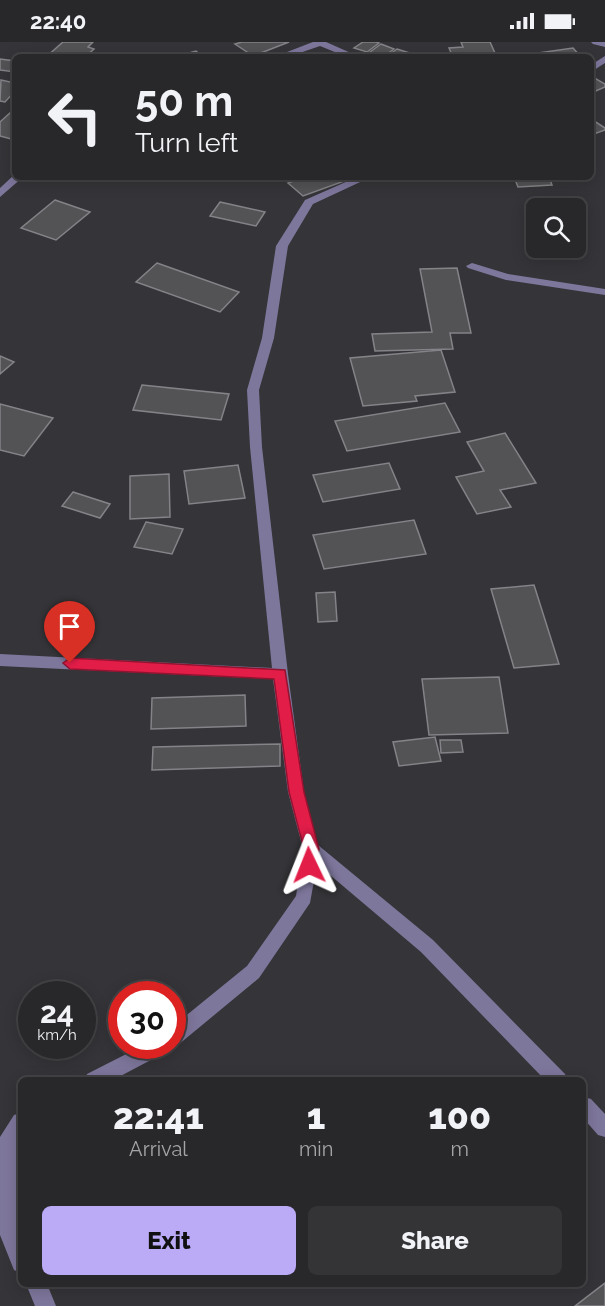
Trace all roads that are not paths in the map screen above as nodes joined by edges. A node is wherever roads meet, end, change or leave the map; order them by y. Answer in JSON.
{"nodes":[{"id":1,"x":596,"y":42,"type":"edge"},
{"id":2,"x":318,"y":43,"type":"edge"},
{"id":3,"x":605,"y":44,"type":"edge"},
{"id":4,"x":287,"y":54,"type":"edge"},
{"id":5,"x":347,"y":54,"type":"edge"},
{"id":6,"x":15,"y":180,"type":"edge"},
{"id":7,"x":359,"y":180,"type":"edge"},
{"id":8,"x":0,"y":194,"type":"edge"},
{"id":9,"x":472,"y":266,"type":"dead end"},
{"id":10,"x":605,"y":292,"type":"edge"},
{"id":11,"x":0,"y":660,"type":"edge"},
{"id":12,"x":280,"y":674,"type":"junction"},
{"id":13,"x":311,"y":849,"type":"junction"},
{"id":14,"x":186,"y":1027,"type":"edge"},
{"id":15,"x":135,"y":1059,"type":"edge"},
{"id":16,"x":100,"y":1077,"type":"edge"},
{"id":17,"x":555,"y":1077,"type":"edge"},
{"id":18,"x":586,"y":1108,"type":"edge"},
{"id":19,"x":18,"y":1126,"type":"edge"},
{"id":20,"x":605,"y":1128,"type":"edge"},
{"id":21,"x":18,"y":1255,"type":"edge"},
{"id":22,"x":37,"y":1287,"type":"edge"},
{"id":23,"x":46,"y":1306,"type":"edge"}],
"edges":[{"from":1,"to":3,"type":"street"},
{"from":2,"to":4,"type":"street"},
{"from":2,"to":5,"type":"street"},
{"from":6,"to":8,"type":"street"},
{"from":7,"to":12,"type":"street"},
{"from":9,"to":10,"type":"street"},
{"from":11,"to":12,"type":"street"},
{"from":12,"to":13,"type":"street"},
{"from":13,"to":14,"type":"street"},
{"from":13,"to":17,"type":"street"},
{"from":15,"to":16,"type":"street"},
{"from":18,"to":20,"type":"street"},
{"from":19,"to":21,"type":"street"},
{"from":22,"to":23,"type":"street"}]}
